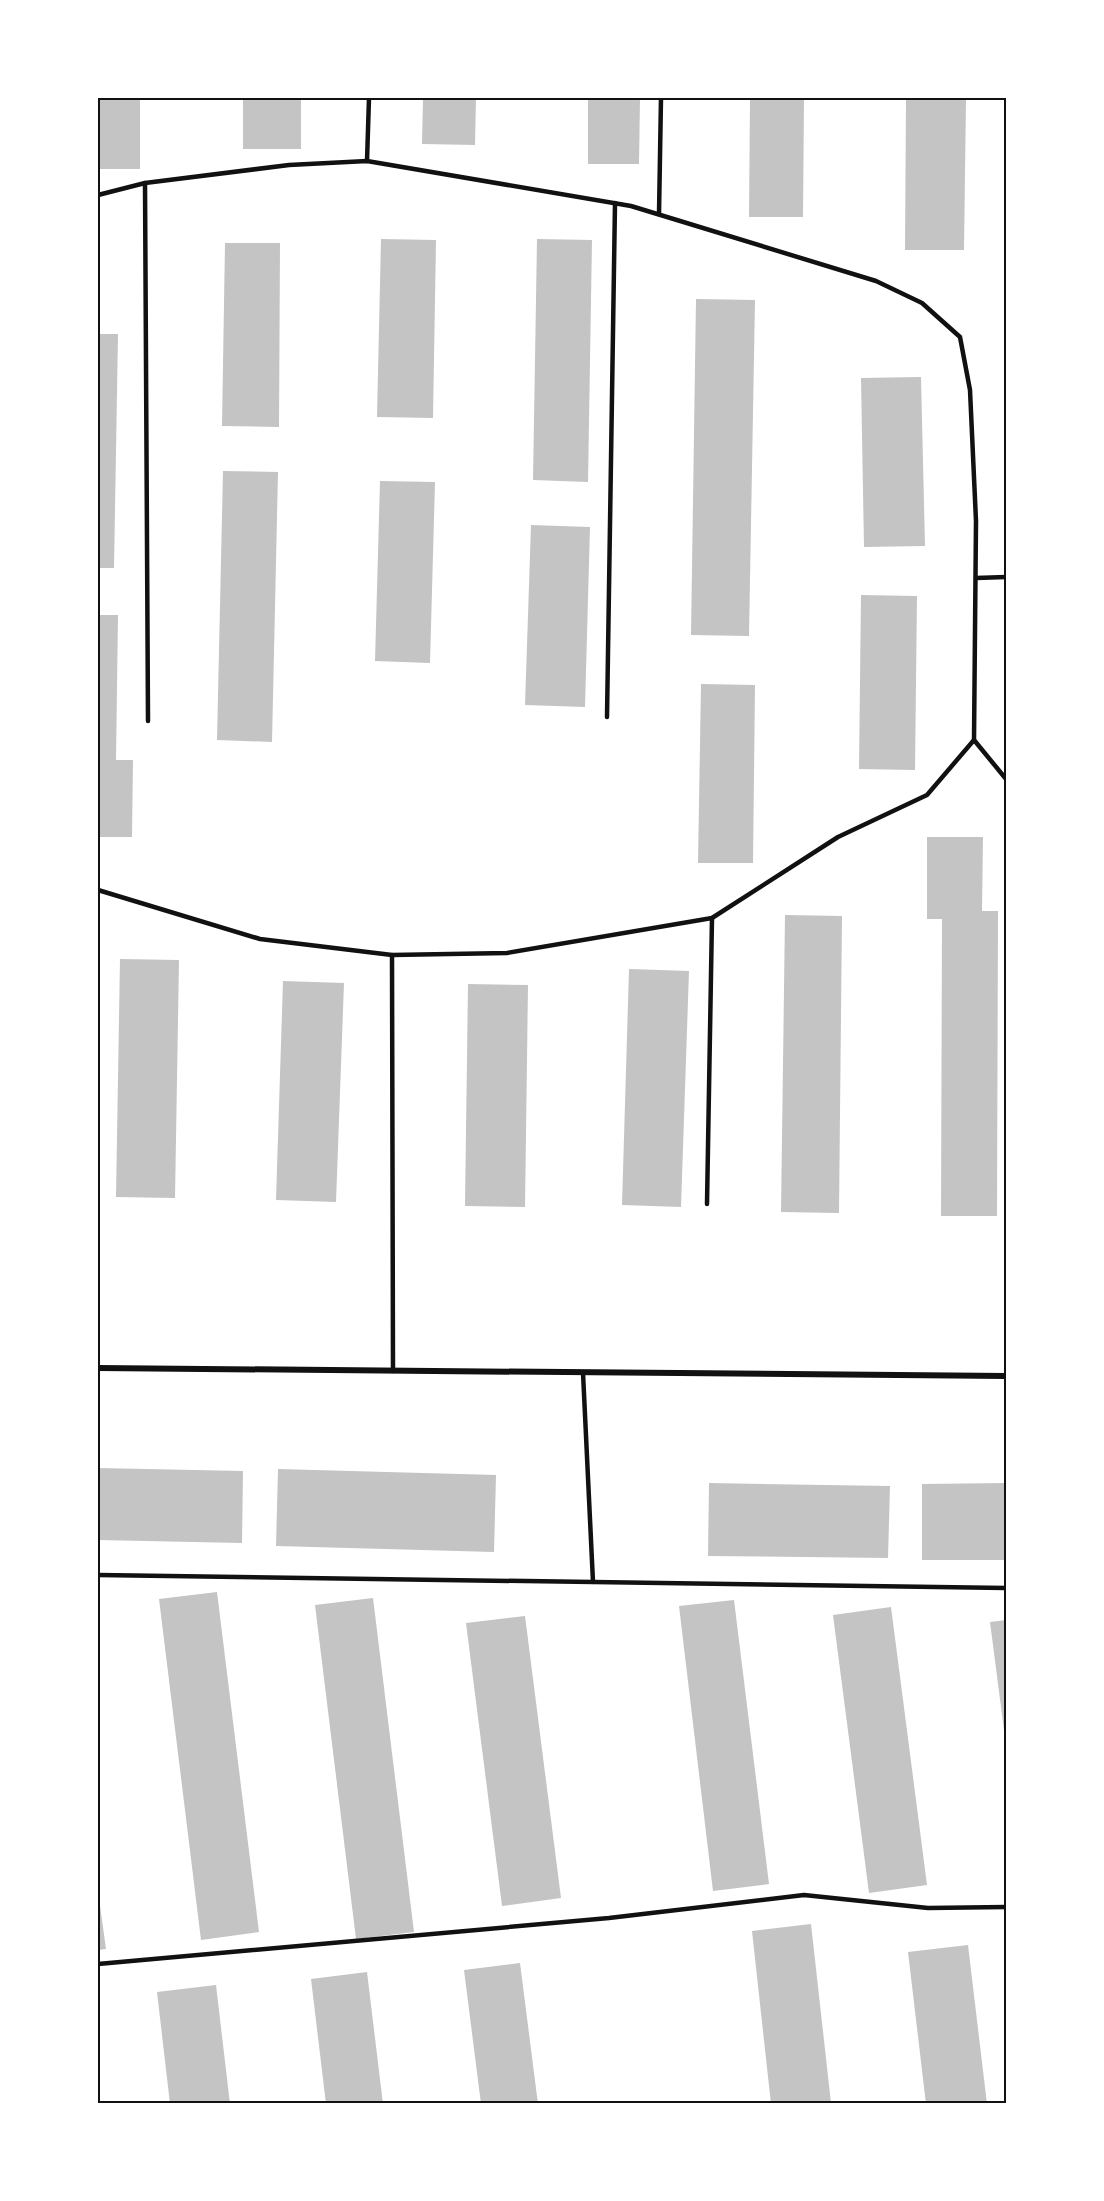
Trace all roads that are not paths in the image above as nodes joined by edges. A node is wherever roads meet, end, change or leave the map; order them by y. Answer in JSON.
{"nodes":[{"id":1,"x":369,"y":98,"type":"edge"},
{"id":2,"x":661,"y":98,"type":"edge"},
{"id":3,"x":367,"y":161,"type":"junction"},
{"id":4,"x":145,"y":183,"type":"junction"},
{"id":5,"x":98,"y":195,"type":"edge"},
{"id":6,"x":615,"y":203,"type":"junction"},
{"id":7,"x":659,"y":214,"type":"junction"},
{"id":8,"x":1006,"y":577,"type":"edge"},
{"id":9,"x":976,"y":578,"type":"junction"},
{"id":10,"x":607,"y":717,"type":"dead end"},
{"id":11,"x":148,"y":721,"type":"dead end"},
{"id":12,"x":974,"y":740,"type":"junction"},
{"id":13,"x":1006,"y":779,"type":"edge"},
{"id":14,"x":98,"y":890,"type":"edge"},
{"id":15,"x":712,"y":918,"type":"junction"},
{"id":16,"x":392,"y":956,"type":"junction"},
{"id":17,"x":706,"y":1204,"type":"dead end"},
{"id":18,"x":98,"y":1368,"type":"edge"},
{"id":19,"x":393,"y":1371,"type":"junction"},
{"id":20,"x":584,"y":1372,"type":"junction"},
{"id":21,"x":1006,"y":1377,"type":"edge"},
{"id":22,"x":98,"y":1575,"type":"edge"},
{"id":23,"x":593,"y":1582,"type":"junction"},
{"id":24,"x":1006,"y":1588,"type":"edge"},
{"id":25,"x":1006,"y":1907,"type":"edge"},
{"id":26,"x":98,"y":1964,"type":"edge"}],
"edges":[{"from":1,"to":3,"type":"lane"},
{"from":2,"to":7,"type":"lane"},
{"from":3,"to":4,"type":"lane"},
{"from":3,"to":6,"type":"lane"},
{"from":4,"to":5,"type":"lane"},
{"from":4,"to":11,"type":"lane"},
{"from":6,"to":7,"type":"lane"},
{"from":6,"to":10,"type":"lane"},
{"from":7,"to":9,"type":"lane"},
{"from":8,"to":9,"type":"lane"},
{"from":9,"to":12,"type":"lane"},
{"from":12,"to":13,"type":"lane"},
{"from":12,"to":15,"type":"lane"},
{"from":14,"to":16,"type":"lane"},
{"from":15,"to":16,"type":"lane"},
{"from":15,"to":17,"type":"lane"},
{"from":16,"to":19,"type":"lane"},
{"from":18,"to":19,"type":"street"},
{"from":19,"to":20,"type":"street"},
{"from":20,"to":21,"type":"street"},
{"from":20,"to":23,"type":"lane"},
{"from":22,"to":23,"type":"lane"},
{"from":23,"to":24,"type":"lane"},
{"from":25,"to":26,"type":"lane"}]}
